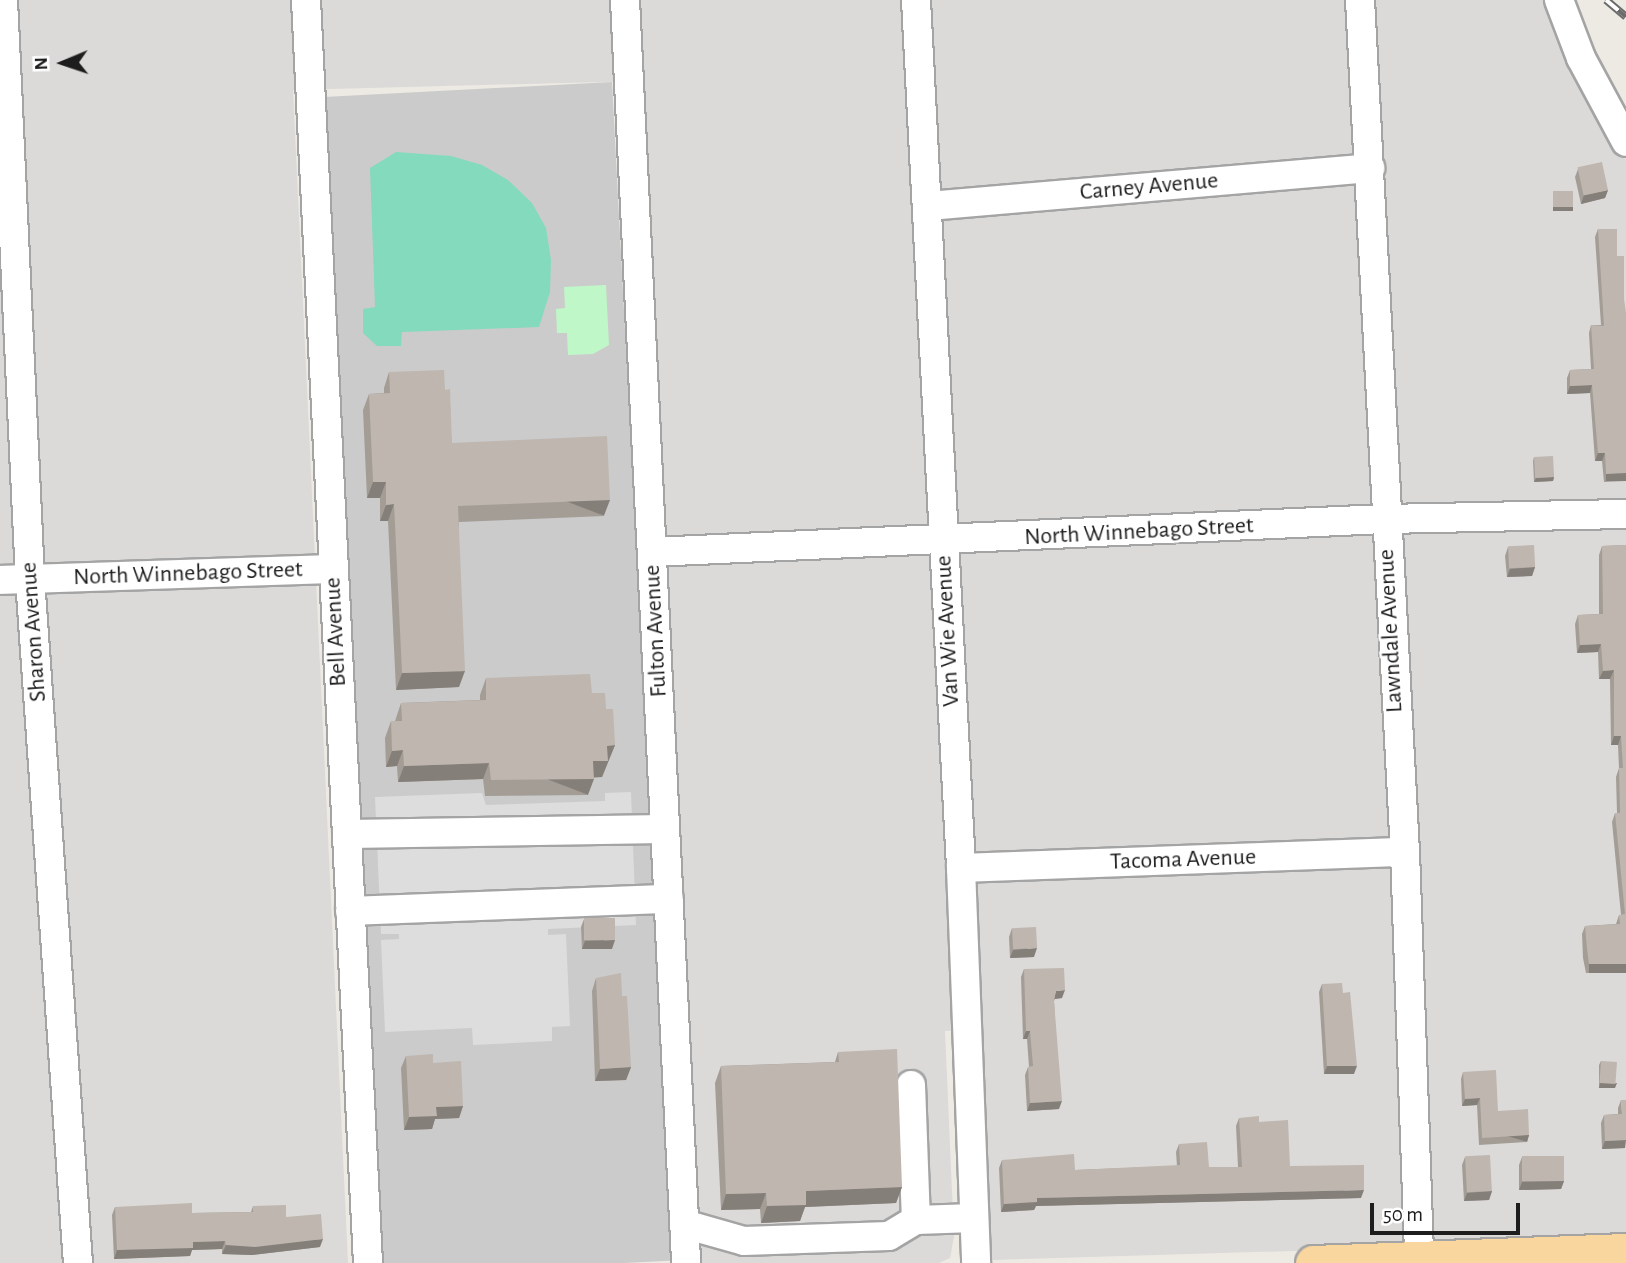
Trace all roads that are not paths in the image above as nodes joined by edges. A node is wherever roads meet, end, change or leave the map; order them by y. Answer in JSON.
{"nodes":[{"id":1,"x":3,"y":0,"type":"edge"},
{"id":2,"x":306,"y":0,"type":"edge"},
{"id":3,"x":625,"y":0,"type":"edge"},
{"id":4,"x":916,"y":0,"type":"edge"},
{"id":5,"x":1360,"y":0,"type":"edge"},
{"id":6,"x":1559,"y":0,"type":"edge"},
{"id":7,"x":1626,"y":142,"type":"edge"},
{"id":8,"x":1370,"y":168,"type":"junction"},
{"id":9,"x":928,"y":206,"type":"junction"},
{"id":10,"x":1626,"y":514,"type":"edge"},
{"id":11,"x":1384,"y":519,"type":"junction"},
{"id":12,"x":943,"y":542,"type":"junction"},
{"id":13,"x":652,"y":552,"type":"junction"},
{"id":14,"x":333,"y":569,"type":"junction"},
{"id":15,"x":30,"y":579,"type":"junction"},
{"id":16,"x":0,"y":580,"type":"edge"},
{"id":17,"x":665,"y":829,"type":"junction"},
{"id":18,"x":347,"y":834,"type":"junction"},
{"id":19,"x":1405,"y":852,"type":"junction"},
{"id":20,"x":961,"y":868,"type":"junction"},
{"id":21,"x":668,"y":899,"type":"junction"},
{"id":22,"x":350,"y":911,"type":"junction"},
{"id":23,"x":911,"y":1085,"type":"dead end"},
{"id":24,"x":974,"y":1217,"type":"junction"},
{"id":25,"x":916,"y":1220,"type":"junction"},
{"id":26,"x":684,"y":1224,"type":"junction"},
{"id":27,"x":1626,"y":1251,"type":"edge"},
{"id":28,"x":1419,"y":1260,"type":"edge"},
{"id":29,"x":78,"y":1263,"type":"edge"},
{"id":30,"x":368,"y":1263,"type":"edge"},
{"id":31,"x":686,"y":1263,"type":"edge"},
{"id":32,"x":976,"y":1263,"type":"edge"},
{"id":33,"x":1313,"y":1263,"type":"edge"}],
"edges":[{"from":1,"to":15,"type":"street","name":"Sharon Avenue"},
{"from":2,"to":14,"type":"street","name":"Bell Avenue"},
{"from":3,"to":13,"type":"street","name":"Fulton Avenue"},
{"from":4,"to":9,"type":"street","name":"Van Wie Avenue"},
{"from":5,"to":8,"type":"street","name":"Lawndale Avenue"},
{"from":6,"to":7,"type":"street"},
{"from":8,"to":9,"type":"street","name":"Carney Avenue"},
{"from":8,"to":11,"type":"street","name":"Lawndale Avenue"},
{"from":9,"to":12,"type":"street","name":"Van Wie Avenue"},
{"from":10,"to":11,"type":"street","name":"North Winnebago Street"},
{"from":11,"to":12,"type":"street","name":"North Winnebago Street"},
{"from":11,"to":19,"type":"street","name":"Lawndale Avenue"},
{"from":12,"to":13,"type":"street","name":"North Winnebago Street"},
{"from":12,"to":20,"type":"street","name":"Van Wie Avenue"},
{"from":13,"to":17,"type":"street","name":"Fulton Avenue"},
{"from":14,"to":15,"type":"street","name":"North Winnebago Street"},
{"from":14,"to":18,"type":"street","name":"Bell Avenue"},
{"from":15,"to":16,"type":"street","name":"North Winnebago Street"},
{"from":15,"to":29,"type":"street","name":"Sharon Avenue"},
{"from":17,"to":18,"type":"street"},
{"from":17,"to":21,"type":"street","name":"Fulton Avenue"},
{"from":18,"to":22,"type":"street","name":"Bell Avenue"},
{"from":19,"to":20,"type":"street","name":"Tacoma Avenue"},
{"from":19,"to":28,"type":"street","name":"Lawndale Avenue"},
{"from":20,"to":24,"type":"street","name":"Van Wie Avenue"},
{"from":21,"to":22,"type":"street"},
{"from":21,"to":26,"type":"street","name":"Fulton Avenue"},
{"from":22,"to":30,"type":"street","name":"Bell Avenue"},
{"from":23,"to":25,"type":"street"},
{"from":24,"to":25,"type":"street"},
{"from":24,"to":32,"type":"street","name":"Van Wie Avenue"},
{"from":25,"to":26,"type":"street"},
{"from":26,"to":31,"type":"street","name":"Fulton Avenue"},
{"from":27,"to":28,"type":"main road"},
{"from":28,"to":33,"type":"main road"}]}
